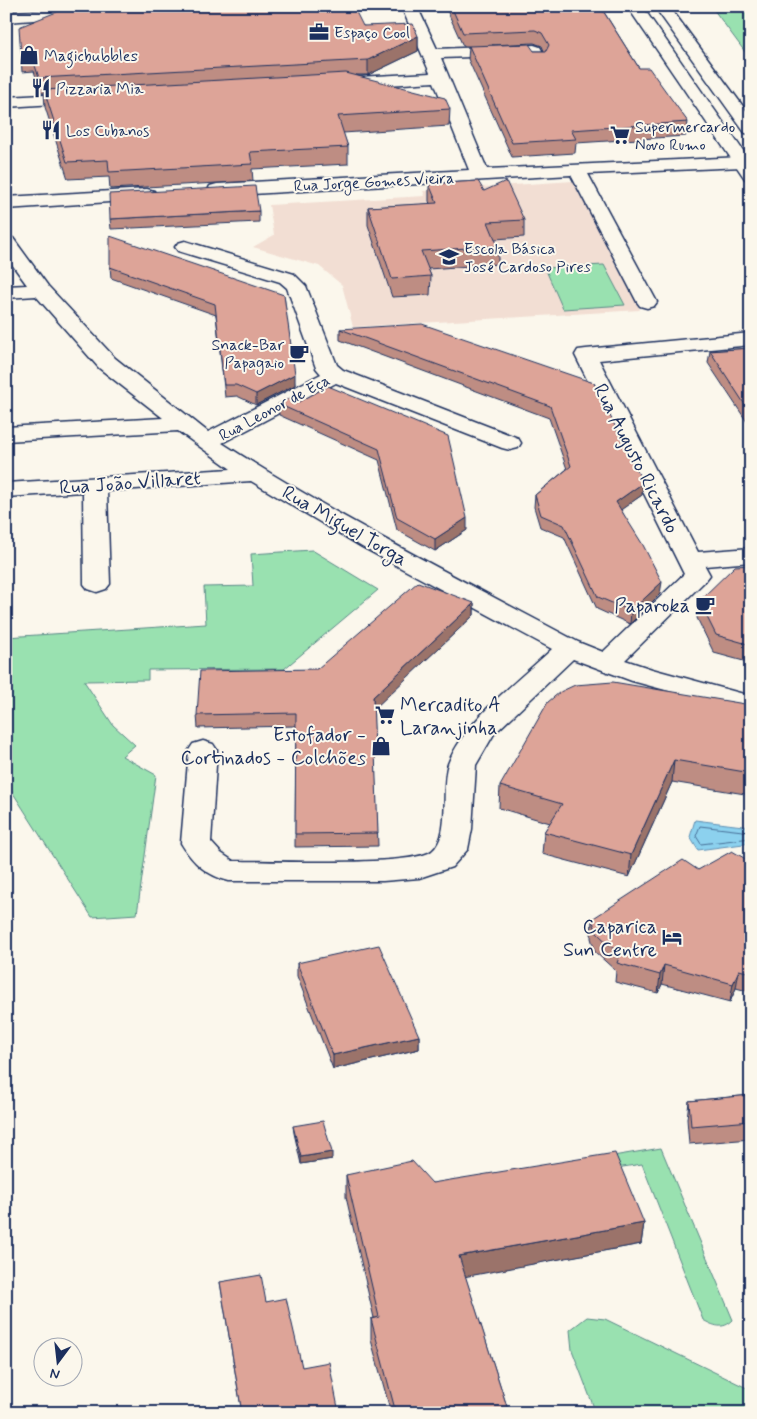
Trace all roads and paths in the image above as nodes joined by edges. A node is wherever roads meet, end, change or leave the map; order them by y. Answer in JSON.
{"nodes":[{"id":1,"x":409,"y":6,"type":"edge"},
{"id":2,"x":634,"y":6,"type":"edge"},
{"id":3,"x":661,"y":6,"type":"edge"},
{"id":4,"x":102,"y":12,"type":"edge"},
{"id":5,"x":6,"y":17,"type":"edge"},
{"id":6,"x":431,"y":54,"type":"junction"},
{"id":7,"x":539,"y":59,"type":"edge"},
{"id":8,"x":440,"y":77,"type":"junction"},
{"id":9,"x":322,"y":84,"type":"edge"},
{"id":10,"x":95,"y":97,"type":"edge"},
{"id":11,"x":6,"y":102,"type":"edge"},
{"id":12,"x":751,"y":128,"type":"edge"},
{"id":13,"x":746,"y":169,"type":"edge"},
{"id":14,"x":577,"y":170,"type":"junction"},
{"id":15,"x":480,"y":175,"type":"junction"},
{"id":16,"x":200,"y":192,"type":"edge"},
{"id":17,"x":161,"y":194,"type":"edge"},
{"id":18,"x":6,"y":203,"type":"edge"},
{"id":19,"x":6,"y":242,"type":"edge"},
{"id":20,"x":185,"y":247,"type":"dead end"},
{"id":21,"x":41,"y":290,"type":"junction"},
{"id":22,"x":6,"y":292,"type":"edge"},
{"id":23,"x":647,"y":302,"type":"dead end"},
{"id":24,"x":751,"y":339,"type":"edge"},
{"id":25,"x":335,"y":375,"type":"junction"},
{"id":26,"x":575,"y":379,"type":"edge"},
{"id":27,"x":602,"y":389,"type":"junction"},
{"id":28,"x":184,"y":424,"type":"junction"},
{"id":29,"x":6,"y":434,"type":"edge"},
{"id":30,"x":206,"y":442,"type":"junction"},
{"id":31,"x":510,"y":443,"type":"dead end"},
{"id":32,"x":255,"y":474,"type":"junction"},
{"id":33,"x":95,"y":484,"type":"junction"},
{"id":34,"x":6,"y":490,"type":"edge"},
{"id":35,"x":751,"y":555,"type":"edge"},
{"id":36,"x":689,"y":560,"type":"junction"},
{"id":37,"x":97,"y":584,"type":"dead end"},
{"id":38,"x":569,"y":648,"type":"junction"},
{"id":39,"x":608,"y":662,"type":"junction"},
{"id":40,"x":751,"y":705,"type":"edge"},
{"id":41,"x":203,"y":750,"type":"dead end"}],
"edges":[{"from":1,"to":6,"type":"street"},
{"from":2,"to":13,"type":"street"},
{"from":3,"to":12,"type":"street"},
{"from":4,"to":5,"type":"street"},
{"from":6,"to":7,"type":"street"},
{"from":6,"to":8,"type":"street"},
{"from":8,"to":9,"type":"street"},
{"from":8,"to":15,"type":"street"},
{"from":10,"to":11,"type":"street"},
{"from":13,"to":14,"type":"street","name":"Rua Jorge Gomes Vieira"},
{"from":14,"to":15,"type":"street","name":"Rua Jorge Gomes Vieira"},
{"from":14,"to":23,"type":"street"},
{"from":15,"to":16,"type":"street","name":"Rua Jorge Gomes Vieira"},
{"from":17,"to":18,"type":"street"},
{"from":19,"to":21,"type":"street","name":"Rua Miguel Torga"},
{"from":20,"to":25,"type":"street","name":"Rua Leonor de Eça"},
{"from":21,"to":22,"type":"street"},
{"from":21,"to":28,"type":"street","name":"Rua Miguel Torga"},
{"from":24,"to":27,"type":"street","name":"Rua Augusto Ricardo"},
{"from":25,"to":30,"type":"street","name":"Rua Leonor de Eça"},
{"from":25,"to":31,"type":"street"},
{"from":26,"to":27,"type":"street"},
{"from":27,"to":36,"type":"street","name":"Rua Augusto Ricardo"},
{"from":28,"to":29,"type":"street"},
{"from":28,"to":30,"type":"street","name":"Rua Miguel Torga"},
{"from":30,"to":32,"type":"street","name":"Rua Miguel Torga"},
{"from":32,"to":33,"type":"street","name":"Rua João Villaret"},
{"from":32,"to":38,"type":"street","name":"Rua Miguel Torga"},
{"from":33,"to":34,"type":"street","name":"Rua João Villaret"},
{"from":33,"to":37,"type":"street"},
{"from":35,"to":36,"type":"street"},
{"from":36,"to":39,"type":"street","name":"Rua Augusto Ricardo"},
{"from":38,"to":39,"type":"street","name":"Rua Miguel Torga"},
{"from":38,"to":41,"type":"street"},
{"from":39,"to":40,"type":"street","name":"Rua Miguel Torga"}]}
